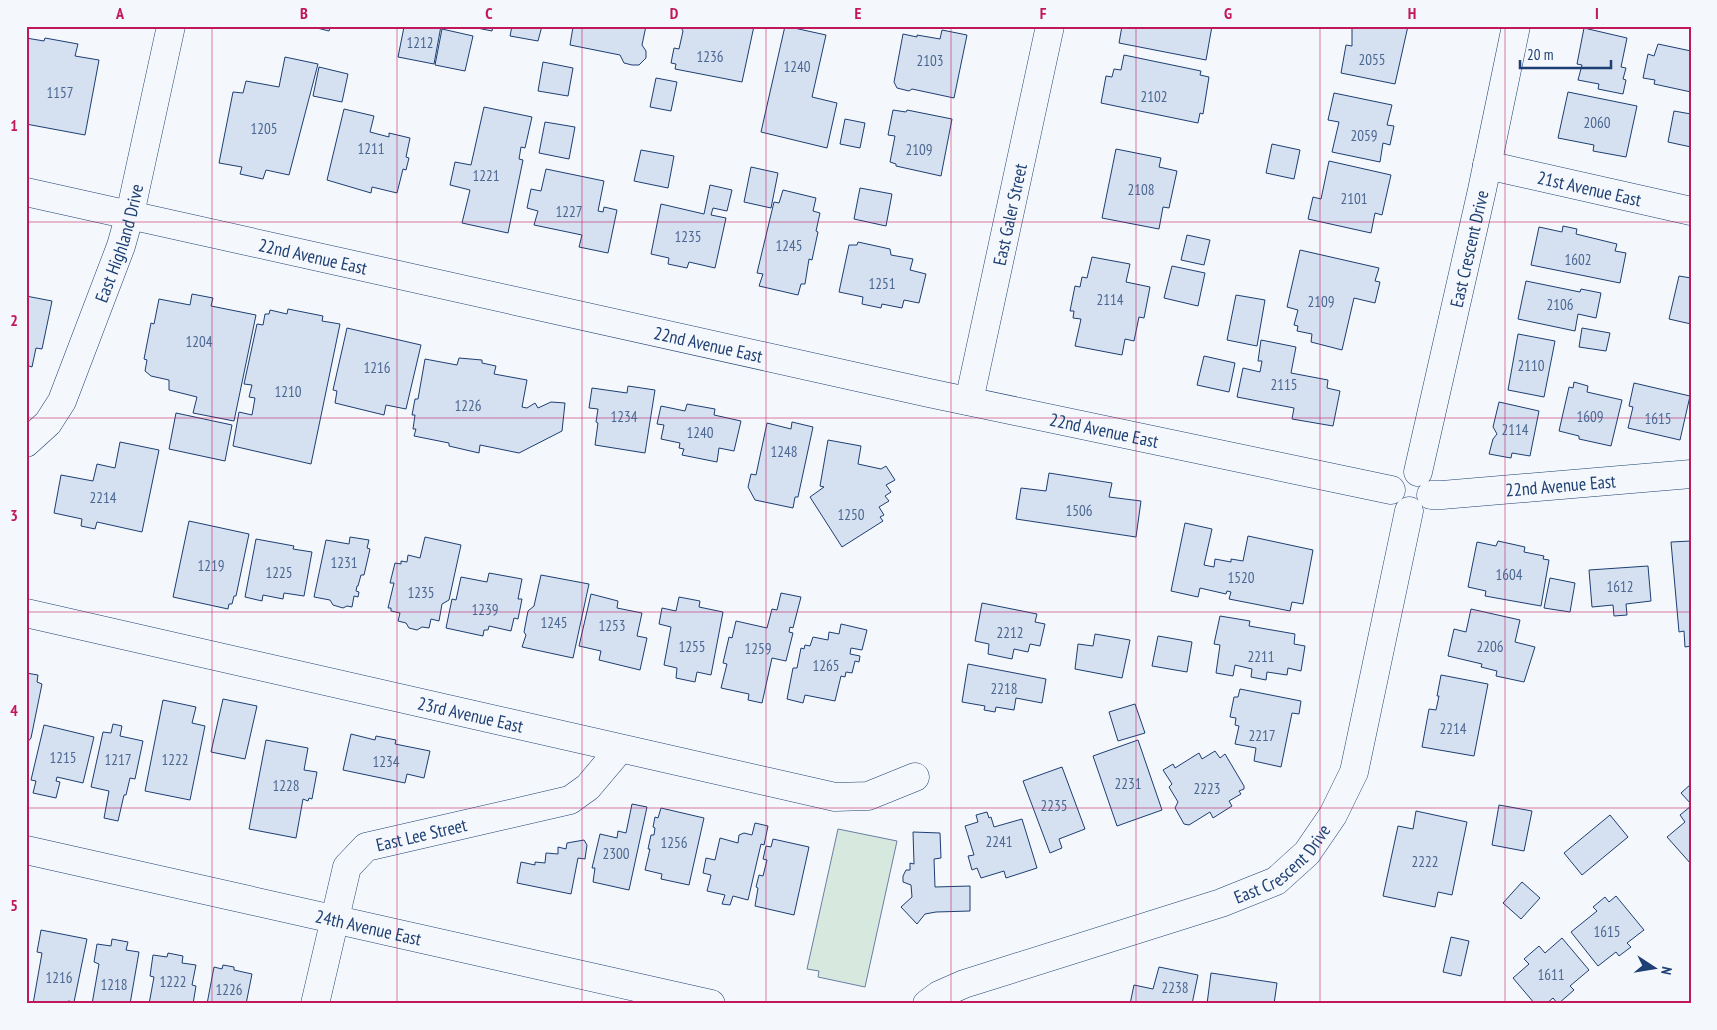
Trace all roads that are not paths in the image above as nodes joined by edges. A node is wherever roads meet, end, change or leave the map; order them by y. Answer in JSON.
{"nodes":[{"id":1,"x":171,"y":26,"type":"edge"},
{"id":2,"x":1050,"y":26,"type":"edge"},
{"id":3,"x":1516,"y":26,"type":"edge"},
{"id":4,"x":1488,"y":165,"type":"junction"},
{"id":5,"x":26,"y":192,"type":"edge"},
{"id":6,"x":1691,"y":210,"type":"edge"},
{"id":7,"x":130,"y":214,"type":"junction"},
{"id":8,"x":968,"y":401,"type":"junction"},
{"id":9,"x":26,"y":443,"type":"edge"},
{"id":10,"x":1418,"y":472,"type":"junction"},
{"id":11,"x":1691,"y":474,"type":"edge"},
{"id":12,"x":1391,"y":490,"type":"junction"},
{"id":13,"x":1431,"y":495,"type":"junction"},
{"id":14,"x":1409,"y":511,"type":"junction"},
{"id":15,"x":26,"y":614,"type":"edge"},
{"id":16,"x":620,"y":749,"type":"junction"},
{"id":17,"x":915,"y":777,"type":"dead end"},
{"id":18,"x":26,"y":850,"type":"edge"},
{"id":19,"x":334,"y":919,"type":"junction"},
{"id":20,"x":315,"y":1004,"type":"edge"},
{"id":21,"x":711,"y":1004,"type":"edge"},
{"id":22,"x":927,"y":1004,"type":"edge"}],
"edges":[{"from":1,"to":7,"type":"street","name":"East Highland Drive"},
{"from":2,"to":8,"type":"street","name":"East Galer Street"},
{"from":3,"to":4,"type":"street","name":"East Crescent Drive"},
{"from":4,"to":6,"type":"street","name":"21st Avenue East"},
{"from":4,"to":10,"type":"street","name":"East Crescent Drive"},
{"from":5,"to":7,"type":"street","name":"22nd Avenue East"},
{"from":7,"to":8,"type":"street","name":"22nd Avenue East"},
{"from":7,"to":9,"type":"street","name":"East Highland Drive"},
{"from":8,"to":12,"type":"street","name":"22nd Avenue East"},
{"from":10,"to":12,"type":"street"},
{"from":10,"to":13,"type":"street"},
{"from":11,"to":13,"type":"street","name":"22nd Avenue East"},
{"from":12,"to":14,"type":"street"},
{"from":13,"to":14,"type":"street"},
{"from":14,"to":22,"type":"street","name":"East Crescent Drive"},
{"from":15,"to":16,"type":"street","name":"23rd Avenue East"},
{"from":16,"to":17,"type":"street","name":"23rd Avenue East"},
{"from":16,"to":19,"type":"street","name":"East Lee Street"},
{"from":18,"to":19,"type":"street","name":"24th Avenue East"},
{"from":19,"to":20,"type":"street","name":"East Lee Street"},
{"from":19,"to":21,"type":"street","name":"24th Avenue East"}]}
